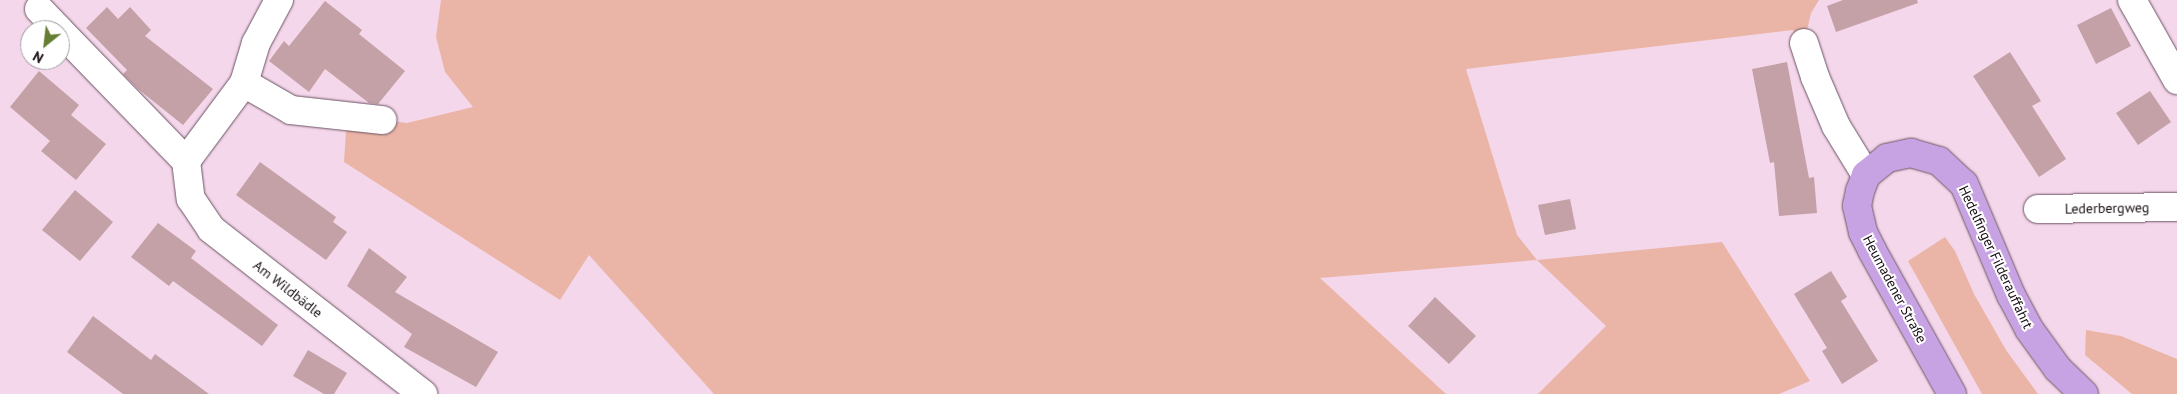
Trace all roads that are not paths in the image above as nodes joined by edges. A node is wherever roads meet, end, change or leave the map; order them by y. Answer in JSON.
{"nodes":[{"id":1,"x":278,"y":0,"type":"edge"},
{"id":2,"x":2132,"y":0,"type":"edge"},
{"id":3,"x":39,"y":9,"type":"dead end"},
{"id":4,"x":50,"y":20,"type":"edge"},
{"id":5,"x":70,"y":40,"type":"edge"},
{"id":6,"x":1804,"y":43,"type":"dead end"},
{"id":7,"x":2177,"y":80,"type":"edge"},
{"id":8,"x":244,"y":83,"type":"junction"},
{"id":9,"x":382,"y":120,"type":"dead end"},
{"id":10,"x":186,"y":161,"type":"junction"},
{"id":11,"x":1866,"y":175,"type":"junction"},
{"id":12,"x":2177,"y":207,"type":"edge"},
{"id":13,"x":2038,"y":209,"type":"dead end"},
{"id":14,"x":423,"y":394,"type":"edge"},
{"id":15,"x":1952,"y":394,"type":"edge"},
{"id":16,"x":2084,"y":394,"type":"edge"}],
"edges":[{"from":1,"to":8,"type":"street"},
{"from":2,"to":7,"type":"street"},
{"from":3,"to":4,"type":"street"},
{"from":5,"to":10,"type":"street"},
{"from":6,"to":11,"type":"street"},
{"from":8,"to":9,"type":"street"},
{"from":8,"to":10,"type":"street"},
{"from":10,"to":14,"type":"street","name":"Am Wildbädle"},
{"from":11,"to":15,"type":"main road","name":"Heumadener Straße"},
{"from":11,"to":16,"type":"main road","name":"Hedelfinger Filderauffahrt"},
{"from":12,"to":13,"type":"street","name":"Lederbergweg"}]}
